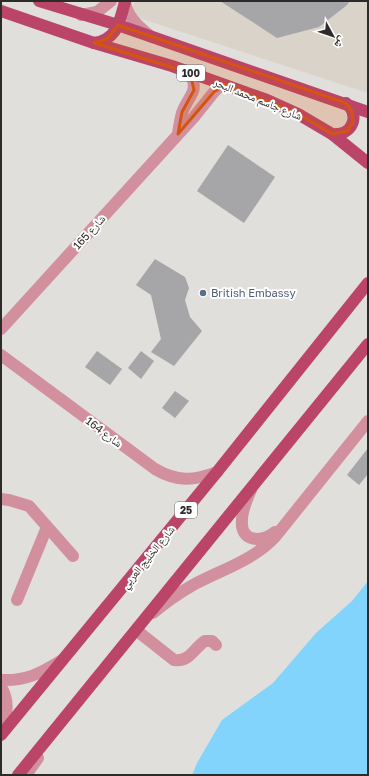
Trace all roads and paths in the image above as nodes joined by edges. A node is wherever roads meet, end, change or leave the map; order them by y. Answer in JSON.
{"nodes":[{"id":1,"x":39,"y":1,"type":"edge"},
{"id":2,"x":112,"y":1,"type":"edge"},
{"id":3,"x":125,"y":2,"type":"edge"},
{"id":4,"x":1,"y":11,"type":"edge"},
{"id":5,"x":81,"y":15,"type":"junction"},
{"id":6,"x":118,"y":25,"type":"junction"},
{"id":7,"x":150,"y":36,"type":"junction"},
{"id":8,"x":94,"y":43,"type":"junction"},
{"id":9,"x":190,"y":73,"type":"junction"},
{"id":10,"x":225,"y":85,"type":"junction"},
{"id":11,"x":346,"y":104,"type":"junction"},
{"id":12,"x":368,"y":112,"type":"edge"},
{"id":13,"x":178,"y":134,"type":"junction"},
{"id":14,"x":332,"y":134,"type":"junction"},
{"id":15,"x":355,"y":153,"type":"junction"},
{"id":16,"x":368,"y":162,"type":"edge"},
{"id":17,"x":368,"y":166,"type":"edge"},
{"id":18,"x":368,"y":283,"type":"edge"},
{"id":19,"x":1,"y":329,"type":"edge"},
{"id":20,"x":368,"y":344,"type":"edge"},
{"id":21,"x":1,"y":355,"type":"edge"},
{"id":22,"x":368,"y":421,"type":"edge"},
{"id":23,"x":217,"y":472,"type":"junction"},
{"id":24,"x":252,"y":487,"type":"junction"},
{"id":25,"x":1,"y":499,"type":"edge"},
{"id":26,"x":285,"y":524,"type":"junction"},
{"id":27,"x":47,"y":527,"type":"junction"},
{"id":28,"x":74,"y":556,"type":"dead end"},
{"id":29,"x":17,"y":600,"type":"dead end"},
{"id":30,"x":140,"y":625,"type":"junction"},
{"id":31,"x":216,"y":645,"type":"dead end"},
{"id":32,"x":66,"y":657,"type":"junction"},
{"id":33,"x":1,"y":680,"type":"edge"},
{"id":34,"x":1,"y":687,"type":"edge"},
{"id":35,"x":68,"y":715,"type":"junction"},
{"id":36,"x":1,"y":730,"type":"edge"},
{"id":37,"x":1,"y":735,"type":"edge"},
{"id":38,"x":18,"y":775,"type":"edge"},
{"id":39,"x":26,"y":775,"type":"edge"}],
"edges":[{"from":1,"to":5,"type":"main road","name":"شارع جاسم محمد البحر","number":"100"},
{"from":2,"to":5,"type":"street"},
{"from":3,"to":6,"type":"main road"},
{"from":3,"to":7,"type":"street"},
{"from":4,"to":8,"type":"main road","name":"شارع جاسم محمد البحر","number":"100"},
{"from":5,"to":6,"type":"main road","name":"شارع جاسم محمد البحر","number":"100"},
{"from":6,"to":7,"type":"main road","name":"شارع جاسم محمد البحر","number":"100"},
{"from":6,"to":8,"type":"main road"},
{"from":7,"to":11,"type":"main road","name":"شارع جاسم محمد البحر","number":"100"},
{"from":8,"to":9,"type":"main road","name":"شارع جاسم محمد البحر","number":"100"},
{"from":9,"to":10,"type":"main road","name":"شارع جاسم محمد البحر","number":"100"},
{"from":9,"to":13,"type":"street"},
{"from":10,"to":13,"type":"street","name":"شارع 165"},
{"from":10,"to":14,"type":"main road","name":"شارع جاسم محمد البحر","number":"100"},
{"from":11,"to":12,"type":"main road","name":"شارع جاسم محمد البحر","number":"100"},
{"from":11,"to":14,"type":"main road"},
{"from":13,"to":19,"type":"street","name":"شارع 165"},
{"from":14,"to":15,"type":"main road","name":"شارع جاسم محمد البحر","number":"100"},
{"from":15,"to":16,"type":"main road","name":"شارع جاسم محمد البحر","number":"100"},
{"from":15,"to":17,"type":"main road"},
{"from":18,"to":23,"type":"main road","name":"شارع الخليج العربي","number":"25"},
{"from":20,"to":24,"type":"main road"},
{"from":21,"to":23,"type":"street","name":"شارع 164"},
{"from":22,"to":26,"type":"street"},
{"from":23,"to":32,"type":"main road","name":"شارع الخليج العربي","number":"25"},
{"from":24,"to":26,"type":"street"},
{"from":24,"to":30,"type":"main road"},
{"from":25,"to":27,"type":"street"},
{"from":26,"to":30,"type":"street"},
{"from":27,"to":28,"type":"street"},
{"from":27,"to":29,"type":"street"},
{"from":30,"to":31,"type":"street"},
{"from":30,"to":35,"type":"main road"},
{"from":32,"to":33,"type":"street"},
{"from":32,"to":37,"type":"main road","name":"شارع الخليج العربي","number":"25"},
{"from":34,"to":36,"type":"street"},
{"from":35,"to":38,"type":"main road"},
{"from":35,"to":39,"type":"street"}]}
